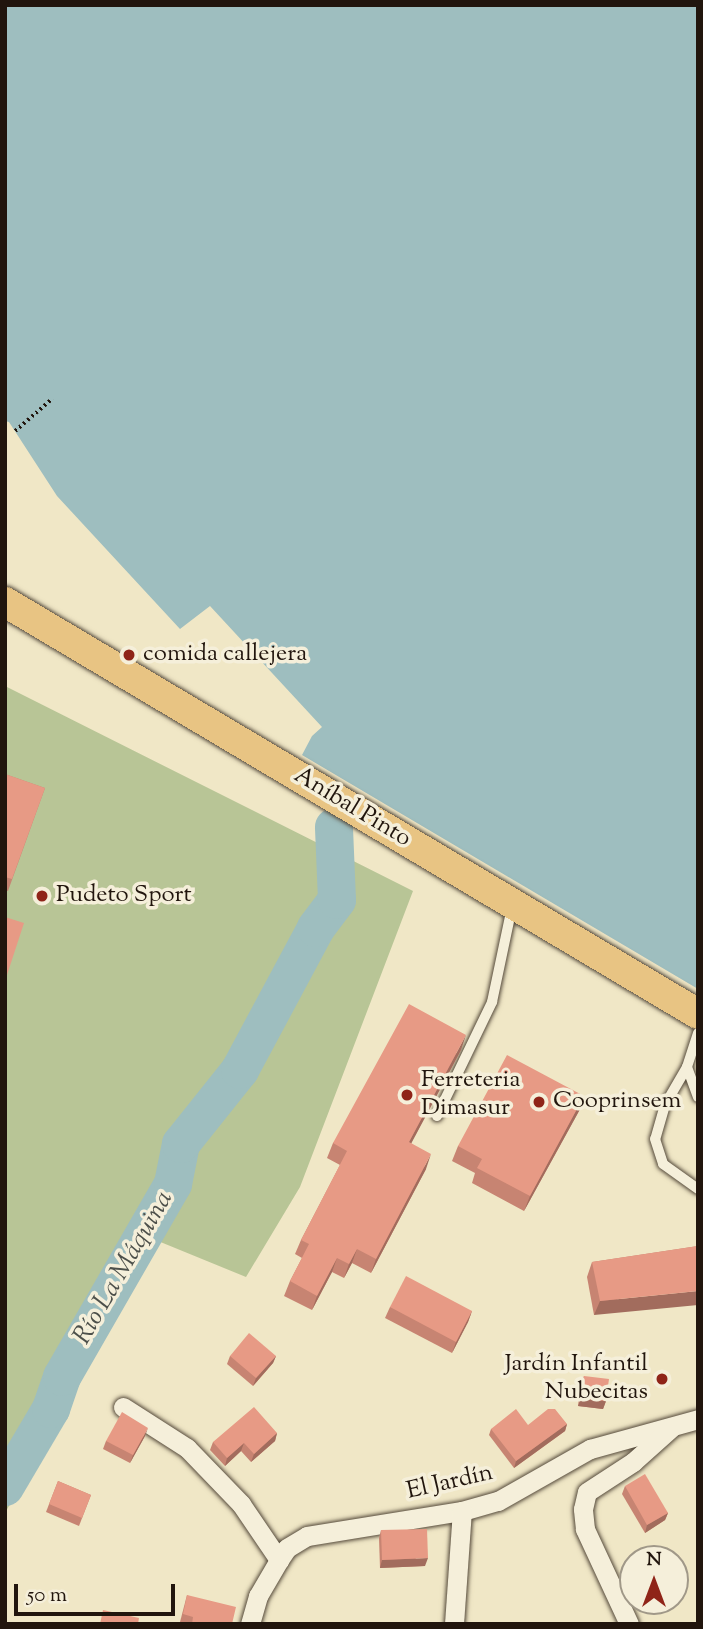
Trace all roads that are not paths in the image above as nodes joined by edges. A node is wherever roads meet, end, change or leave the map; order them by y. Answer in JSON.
{"nodes":[{"id":1,"x":5,"y":602,"type":"edge"},
{"id":2,"x":513,"y":904,"type":"junction"},
{"id":3,"x":698,"y":1014,"type":"edge"},
{"id":4,"x":698,"y":1032,"type":"edge"},
{"id":5,"x":687,"y":1067,"type":"junction"},
{"id":6,"x":698,"y":1097,"type":"edge"},
{"id":7,"x":437,"y":1116,"type":"dead end"},
{"id":8,"x":698,"y":1189,"type":"edge"},
{"id":9,"x":123,"y":1407,"type":"dead end"},
{"id":10,"x":698,"y":1419,"type":"edge"},
{"id":11,"x":675,"y":1425,"type":"junction"},
{"id":12,"x":462,"y":1511,"type":"junction"},
{"id":13,"x":279,"y":1560,"type":"junction"},
{"id":14,"x":250,"y":1624,"type":"edge"},
{"id":15,"x":454,"y":1624,"type":"edge"},
{"id":16,"x":629,"y":1624,"type":"edge"}],
"edges":[{"from":1,"to":2,"type":"main road","name":"Aníbal Pinto"},
{"from":2,"to":3,"type":"main road","name":"Aníbal Pinto"},
{"from":2,"to":7,"type":"lane"},
{"from":4,"to":5,"type":"lane"},
{"from":5,"to":6,"type":"lane"},
{"from":5,"to":8,"type":"lane"},
{"from":9,"to":13,"type":"street"},
{"from":10,"to":11,"type":"street","name":"El Jardín"},
{"from":11,"to":12,"type":"street","name":"El Jardín"},
{"from":11,"to":16,"type":"street"},
{"from":12,"to":13,"type":"street","name":"El Jardín"},
{"from":12,"to":15,"type":"street"},
{"from":13,"to":14,"type":"street","name":"El Jardín"}]}
